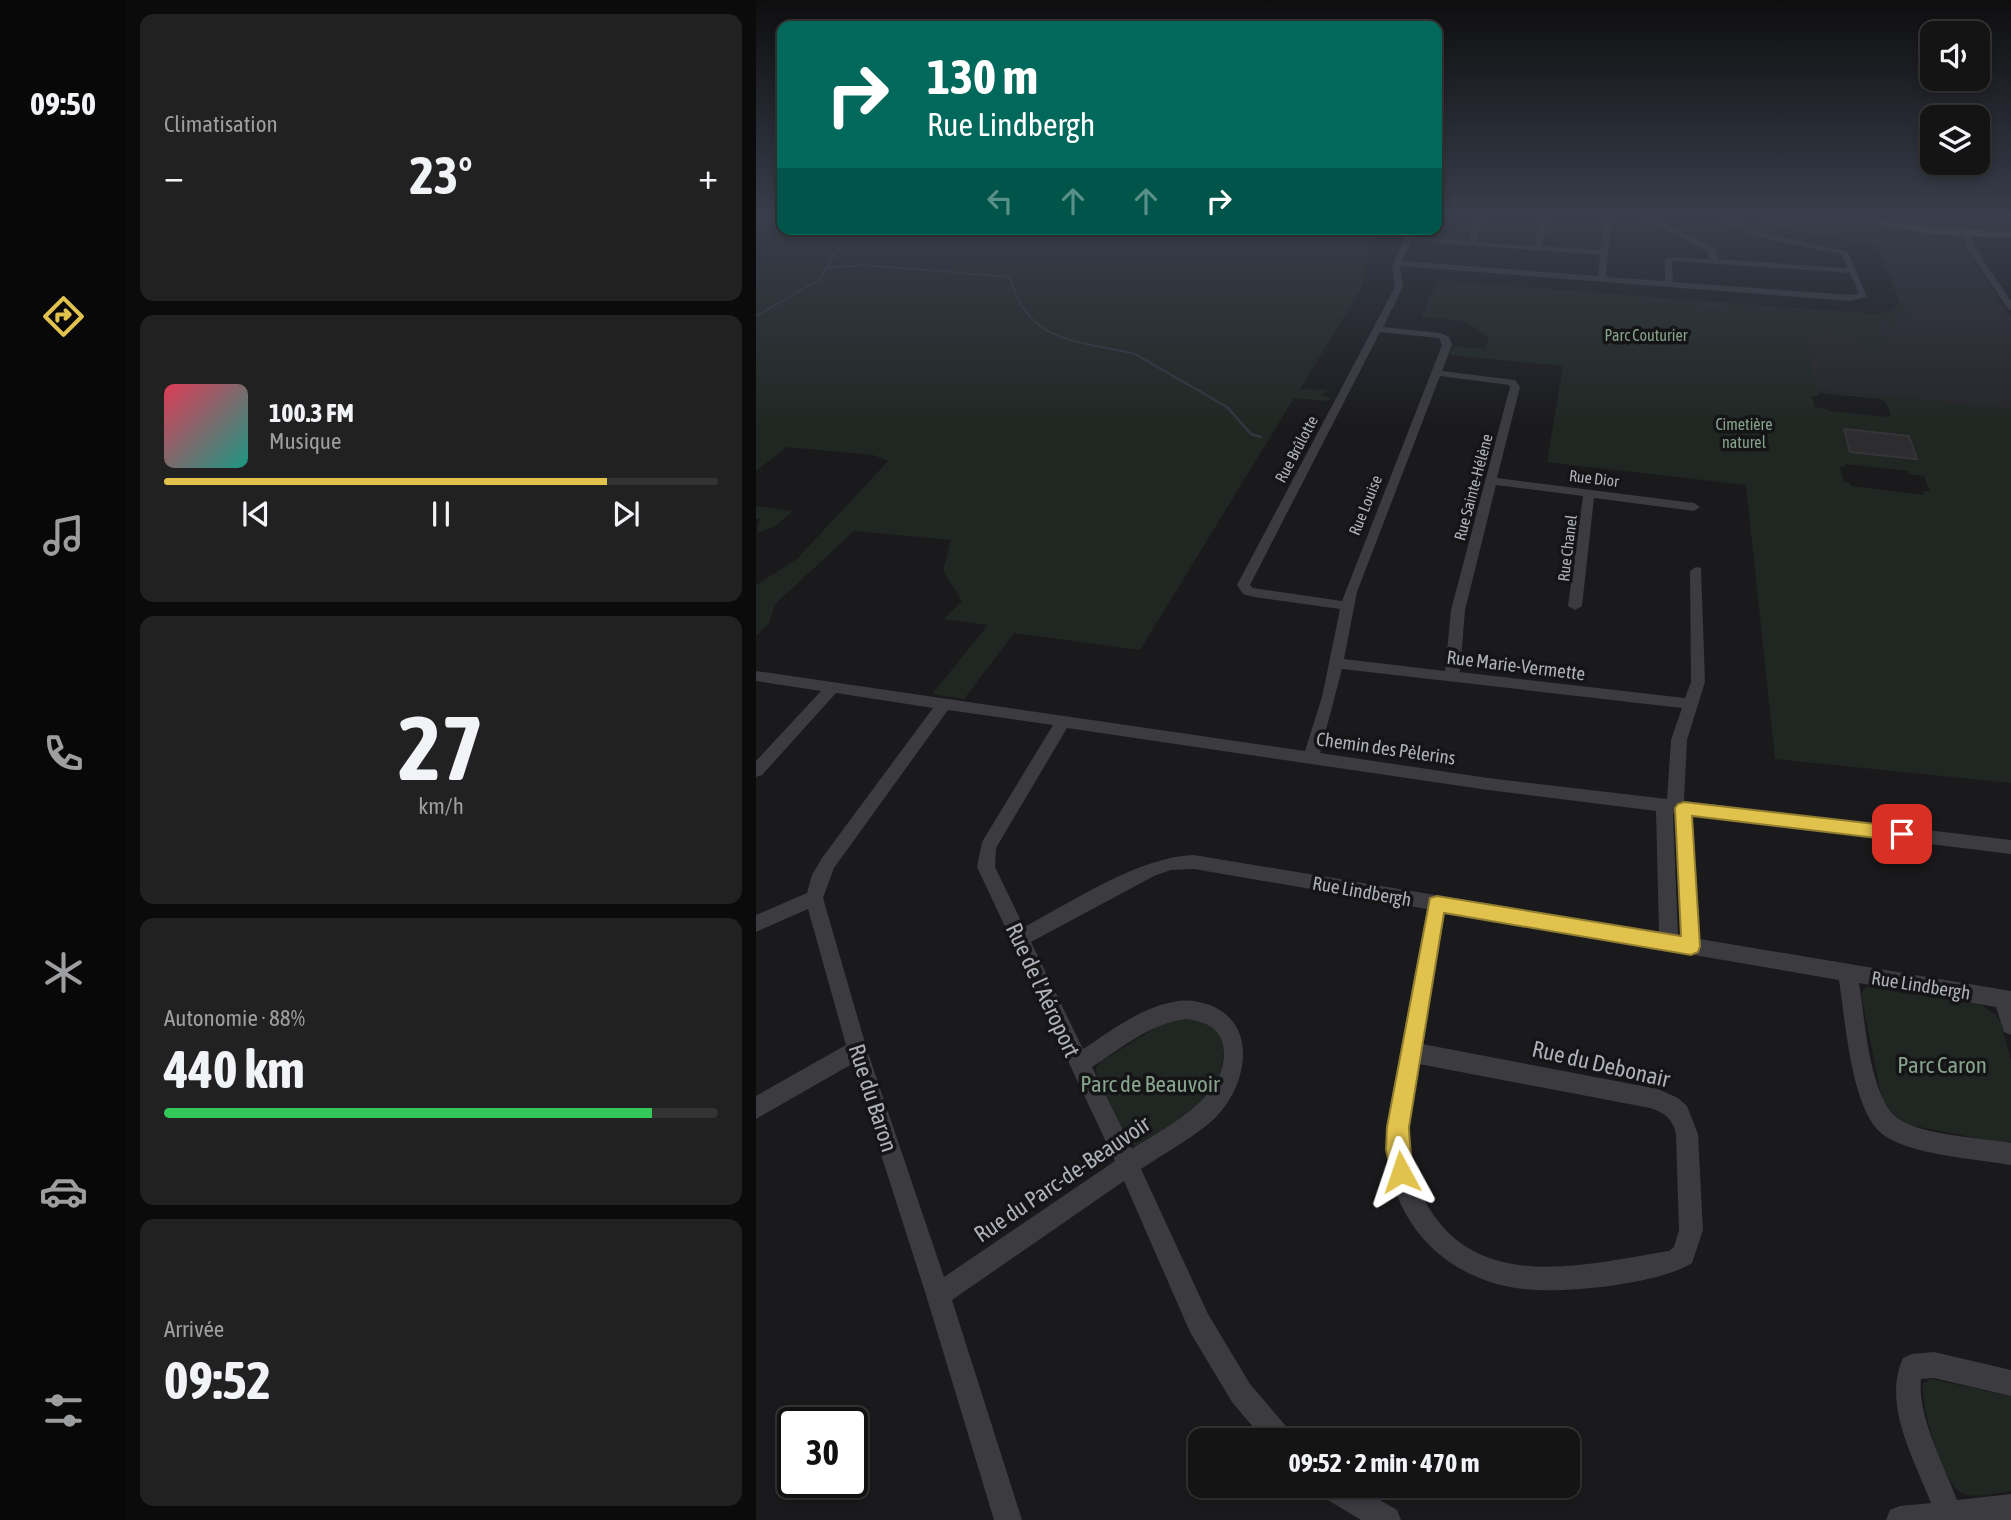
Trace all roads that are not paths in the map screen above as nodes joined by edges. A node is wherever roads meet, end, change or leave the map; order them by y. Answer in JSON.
{"nodes":[{"id":1,"x":1398,"y":288,"type":"edge"},
{"id":2,"x":1727,"y":288,"type":"edge"},
{"id":3,"x":1861,"y":288,"type":"edge"},
{"id":4,"x":1998,"y":288,"type":"edge"},
{"id":5,"x":2011,"y":307,"type":"edge"},
{"id":6,"x":1376,"y":329,"type":"junction"},
{"id":7,"x":1437,"y":373,"type":"junction"},
{"id":8,"x":1491,"y":481,"type":"junction"},
{"id":9,"x":1589,"y":493,"type":"junction"},
{"id":10,"x":1694,"y":507,"type":"dead end"},
{"id":11,"x":1696,"y":571,"type":"dead end"},
{"id":12,"x":1346,"y":606,"type":"junction"},
{"id":13,"x":1575,"y":606,"type":"dead end"},
{"id":14,"x":1336,"y":663,"type":"junction"},
{"id":15,"x":756,"y":676,"type":"edge"},
{"id":16,"x":1452,"y":677,"type":"junction"},
{"id":17,"x":832,"y":688,"type":"junction"},
{"id":18,"x":944,"y":704,"type":"junction"},
{"id":19,"x":1691,"y":704,"type":"junction"},
{"id":20,"x":1063,"y":722,"type":"junction"},
{"id":21,"x":1311,"y":758,"type":"junction"},
{"id":22,"x":756,"y":771,"type":"edge"},
{"id":23,"x":1674,"y":807,"type":"junction"},
{"id":24,"x":2011,"y":847,"type":"edge"},
{"id":25,"x":814,"y":898,"type":"junction"},
{"id":26,"x":1437,"y":904,"type":"junction"},
{"id":27,"x":756,"y":924,"type":"edge"},
{"id":28,"x":1020,"y":939,"type":"junction"},
{"id":29,"x":1670,"y":943,"type":"junction"},
{"id":30,"x":1691,"y":946,"type":"junction"},
{"id":31,"x":1849,"y":973,"type":"junction"},
{"id":32,"x":2008,"y":1000,"type":"edge"},
{"id":33,"x":2011,"y":1025,"type":"edge"},
{"id":34,"x":857,"y":1050,"type":"junction"},
{"id":35,"x":1411,"y":1052,"type":"junction"},
{"id":36,"x":1079,"y":1064,"type":"junction"},
{"id":37,"x":756,"y":1108,"type":"edge"},
{"id":38,"x":2011,"y":1154,"type":"edge"},
{"id":39,"x":1129,"y":1167,"type":"junction"},
{"id":40,"x":938,"y":1295,"type":"junction"},
{"id":41,"x":2011,"y":1383,"type":"edge"},
{"id":42,"x":1271,"y":1428,"type":"edge"},
{"id":43,"x":1351,"y":1498,"type":"edge"},
{"id":44,"x":2011,"y":1508,"type":"edge"},
{"id":45,"x":1950,"y":1517,"type":"edge"},
{"id":46,"x":1008,"y":1520,"type":"edge"},
{"id":47,"x":1387,"y":1520,"type":"edge"},
{"id":48,"x":1900,"y":1520,"type":"edge"}],
"edges":[{"from":1,"to":6,"type":"street","name":"Rue Brûlotte"},
{"from":2,"to":3,"type":"street"},
{"from":4,"to":5,"type":"street"},
{"from":6,"to":7,"type":"street","name":"Rue Louise"},
{"from":6,"to":12,"type":"street","name":"Rue Brûlotte"},
{"from":7,"to":8,"type":"street","name":"Rue Sainte-Hélène"},
{"from":7,"to":12,"type":"street","name":"Rue Louise"},
{"from":8,"to":9,"type":"street","name":"Rue Dior"},
{"from":8,"to":16,"type":"street","name":"Rue Sainte-Hélène"},
{"from":9,"to":10,"type":"street","name":"Rue Dior"},
{"from":9,"to":13,"type":"street","name":"Rue Chanel"},
{"from":11,"to":19,"type":"street"},
{"from":12,"to":14,"type":"street","name":"Rue Louise"},
{"from":14,"to":16,"type":"street","name":"Rue Marie-Vermette"},
{"from":14,"to":21,"type":"street","name":"Rue Louise"},
{"from":15,"to":17,"type":"street","name":"Chemin des Pèlerins"},
{"from":16,"to":19,"type":"street","name":"Rue Marie-Vermette"},
{"from":17,"to":18,"type":"street","name":"Chemin des Pèlerins"},
{"from":17,"to":22,"type":"street"},
{"from":18,"to":20,"type":"street","name":"Chemin des Pèlerins"},
{"from":18,"to":25,"type":"street"},
{"from":19,"to":23,"type":"street"},
{"from":20,"to":21,"type":"street","name":"Chemin des Pèlerins"},
{"from":20,"to":28,"type":"street","name":"Rue de l'Aéroport"},
{"from":21,"to":23,"type":"street","name":"Chemin des Pèlerins"},
{"from":23,"to":24,"type":"street","name":"Chemin des Pèlerins"},
{"from":23,"to":29,"type":"street"},
{"from":23,"to":30,"type":"street"},
{"from":25,"to":27,"type":"street"},
{"from":25,"to":34,"type":"street","name":"Rue du Baron"},
{"from":26,"to":28,"type":"street","name":"Rue Lindbergh"},
{"from":26,"to":29,"type":"street","name":"Rue Lindbergh"},
{"from":26,"to":35,"type":"street","name":"Rue du Debonair"},
{"from":28,"to":36,"type":"street","name":"Rue de l'Aéroport"},
{"from":29,"to":30,"type":"street","name":"Rue Lindbergh"},
{"from":30,"to":31,"type":"street","name":"Rue Lindbergh"},
{"from":31,"to":32,"type":"street","name":"Rue Lindbergh"},
{"from":31,"to":38,"type":"street"},
{"from":32,"to":33,"type":"street"},
{"from":34,"to":37,"type":"street"},
{"from":34,"to":40,"type":"street","name":"Rue du Baron"},
{"from":35,"to":35,"type":"street","name":"Rue du Debonair"},
{"from":36,"to":39,"type":"street","name":"Rue de l'Aéroport"},
{"from":36,"to":39,"type":"street","name":"Rue du Parc-de-Beauvoir"},
{"from":39,"to":40,"type":"street","name":"Rue du Parc-de-Beauvoir"},
{"from":39,"to":42,"type":"street","name":"Rue de l'Aéroport"},
{"from":40,"to":46,"type":"street","name":"Rue du Baron"},
{"from":41,"to":45,"type":"street"},
{"from":43,"to":47,"type":"street"},
{"from":44,"to":45,"type":"street"},
{"from":45,"to":48,"type":"street"}]}
